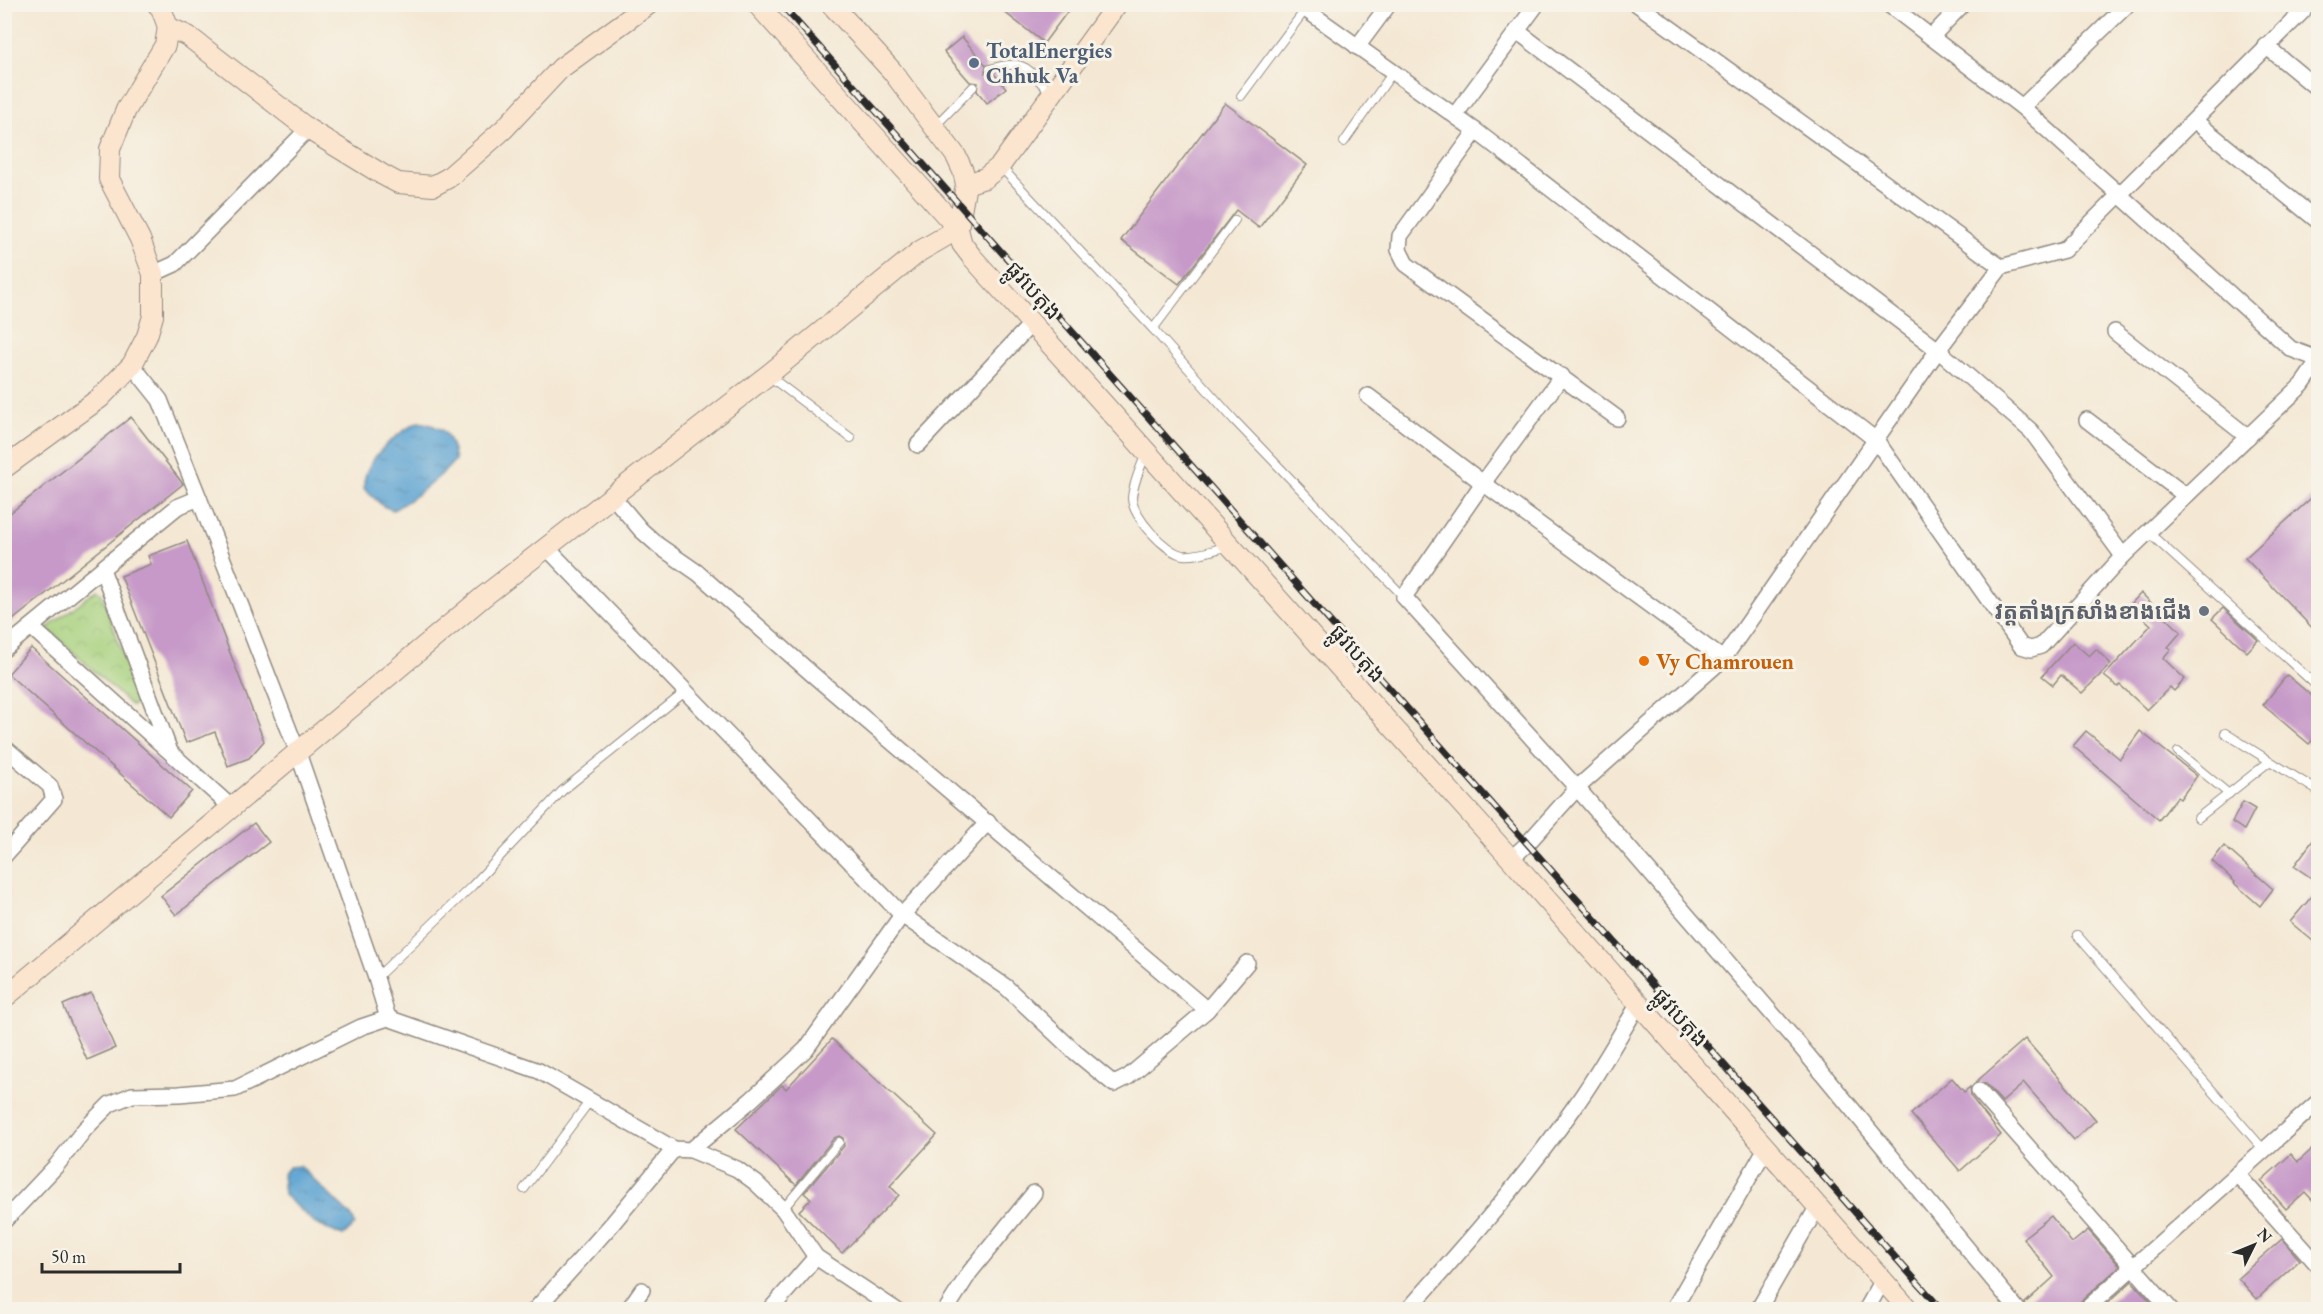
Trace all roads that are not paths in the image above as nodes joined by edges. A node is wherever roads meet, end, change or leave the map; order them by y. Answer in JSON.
{"nodes":[{"id":1,"x":157,"y":4,"type":"edge"},
{"id":2,"x":649,"y":4,"type":"edge"},
{"id":3,"x":757,"y":4,"type":"edge"},
{"id":4,"x":831,"y":4,"type":"edge"},
{"id":5,"x":1117,"y":4,"type":"edge"},
{"id":6,"x":1389,"y":4,"type":"edge"},
{"id":7,"x":1537,"y":4,"type":"edge"},
{"id":8,"x":1637,"y":4,"type":"edge"},
{"id":9,"x":1888,"y":4,"type":"edge"},
{"id":10,"x":1963,"y":4,"type":"edge"},
{"id":11,"x":2127,"y":4,"type":"edge"},
{"id":12,"x":1302,"y":7,"type":"edge"},
{"id":13,"x":2303,"y":11,"type":"dead end"},
{"id":14,"x":168,"y":27,"type":"junction"},
{"id":15,"x":1517,"y":31,"type":"junction"},
{"id":16,"x":1931,"y":37,"type":"junction"},
{"id":17,"x":2266,"y":46,"type":"junction"},
{"id":18,"x":1357,"y":47,"type":"junction"},
{"id":19,"x":990,"y":69,"type":"dead end"},
{"id":20,"x":1393,"y":72,"type":"junction"},
{"id":21,"x":973,"y":87,"type":"dead end"},
{"id":22,"x":2319,"y":89,"type":"edge"},
{"id":23,"x":1052,"y":94,"type":"junction"},
{"id":24,"x":1240,"y":96,"type":"dead end"},
{"id":25,"x":2022,"y":106,"type":"junction"},
{"id":26,"x":1455,"y":115,"type":"junction"},
{"id":27,"x":2195,"y":121,"type":"junction"},
{"id":28,"x":935,"y":126,"type":"junction"},
{"id":29,"x":308,"y":129,"type":"junction"},
{"id":30,"x":1476,"y":131,"type":"junction"},
{"id":31,"x":1344,"y":142,"type":"dead end"},
{"id":32,"x":1000,"y":166,"type":"junction"},
{"id":33,"x":966,"y":184,"type":"junction"},
{"id":34,"x":2120,"y":193,"type":"junction"},
{"id":35,"x":1235,"y":220,"type":"dead end"},
{"id":36,"x":2319,"y":221,"type":"edge"},
{"id":37,"x":958,"y":229,"type":"junction"},
{"id":38,"x":2001,"y":267,"type":"junction"},
{"id":39,"x":153,"y":274,"type":"junction"},
{"id":40,"x":1032,"y":323,"type":"junction"},
{"id":41,"x":1153,"y":329,"type":"junction"},
{"id":42,"x":2115,"y":332,"type":"dead end"},
{"id":43,"x":1938,"y":350,"type":"junction"},
{"id":44,"x":2319,"y":361,"type":"edge"},
{"id":45,"x":132,"y":365,"type":"junction"},
{"id":46,"x":768,"y":375,"type":"junction"},
{"id":47,"x":1563,"y":376,"type":"junction"},
{"id":48,"x":1368,"y":396,"type":"dead end"},
{"id":49,"x":1617,"y":418,"type":"dead end"},
{"id":50,"x":2087,"y":420,"type":"dead end"},
{"id":51,"x":2248,"y":437,"type":"junction"},
{"id":52,"x":851,"y":438,"type":"dead end"},
{"id":53,"x":1876,"y":440,"type":"junction"},
{"id":54,"x":918,"y":446,"type":"dead end"},
{"id":55,"x":1146,"y":452,"type":"junction"},
{"id":56,"x":4,"y":468,"type":"edge"},
{"id":57,"x":1483,"y":483,"type":"junction"},
{"id":58,"x":2186,"y":496,"type":"junction"},
{"id":59,"x":613,"y":497,"type":"junction"},
{"id":60,"x":199,"y":498,"type":"junction"},
{"id":61,"x":2148,"y":532,"type":"junction"},
{"id":62,"x":1230,"y":546,"type":"junction"},
{"id":63,"x":547,"y":548,"type":"junction"},
{"id":64,"x":2123,"y":556,"type":"junction"},
{"id":65,"x":102,"y":568,"type":"junction"},
{"id":66,"x":1404,"y":597,"type":"junction"},
{"id":67,"x":31,"y":627,"type":"junction"},
{"id":68,"x":4,"y":649,"type":"edge"},
{"id":69,"x":1723,"y":659,"type":"junction"},
{"id":70,"x":2319,"y":687,"type":"edge"},
{"id":71,"x":685,"y":692,"type":"junction"},
{"id":72,"x":2225,"y":733,"type":"dead end"},
{"id":73,"x":4,"y":747,"type":"edge"},
{"id":74,"x":170,"y":752,"type":"junction"},
{"id":75,"x":2178,"y":752,"type":"dead end"},
{"id":76,"x":298,"y":753,"type":"junction"},
{"id":77,"x":2270,"y":761,"type":"junction"},
{"id":78,"x":1577,"y":788,"type":"junction"},
{"id":79,"x":2319,"y":791,"type":"edge"},
{"id":80,"x":2229,"y":794,"type":"junction"},
{"id":81,"x":231,"y":807,"type":"junction"},
{"id":82,"x":2198,"y":818,"type":"dead end"},
{"id":83,"x":988,"y":822,"type":"junction"},
{"id":84,"x":4,"y":856,"type":"edge"},
{"id":85,"x":1511,"y":859,"type":"junction"},
{"id":86,"x":902,"y":915,"type":"junction"},
{"id":87,"x":2077,"y":935,"type":"dead end"},
{"id":88,"x":1247,"y":963,"type":"dead end"},
{"id":89,"x":376,"y":978,"type":"junction"},
{"id":90,"x":4,"y":998,"type":"edge"},
{"id":91,"x":1638,"y":1005,"type":"junction"},
{"id":92,"x":1207,"y":1010,"type":"junction"},
{"id":93,"x":388,"y":1018,"type":"junction"},
{"id":94,"x":1979,"y":1091,"type":"dead end"},
{"id":95,"x":589,"y":1102,"type":"junction"},
{"id":96,"x":2319,"y":1102,"type":"edge"},
{"id":97,"x":839,"y":1142,"type":"dead end"},
{"id":98,"x":1766,"y":1148,"type":"junction"},
{"id":99,"x":674,"y":1149,"type":"junction"},
{"id":100,"x":691,"y":1150,"type":"junction"},
{"id":101,"x":2264,"y":1150,"type":"junction"},
{"id":102,"x":2237,"y":1174,"type":"junction"},
{"id":103,"x":524,"y":1189,"type":"dead end"},
{"id":104,"x":1034,"y":1193,"type":"dead end"},
{"id":105,"x":1818,"y":1206,"type":"junction"},
{"id":106,"x":783,"y":1209,"type":"junction"},
{"id":107,"x":4,"y":1221,"type":"edge"},
{"id":108,"x":816,"y":1257,"type":"junction"},
{"id":109,"x":2319,"y":1265,"type":"edge"},
{"id":110,"x":2133,"y":1267,"type":"junction"},
{"id":111,"x":1883,"y":1280,"type":"junction"},
{"id":112,"x":642,"y":1290,"type":"dead end"},
{"id":113,"x":541,"y":1307,"type":"edge"},
{"id":114,"x":628,"y":1310,"type":"edge"},
{"id":115,"x":770,"y":1310,"type":"edge"},
{"id":116,"x":896,"y":1310,"type":"edge"},
{"id":117,"x":946,"y":1310,"type":"edge"},
{"id":118,"x":1408,"y":1310,"type":"edge"},
{"id":119,"x":1673,"y":1310,"type":"edge"},
{"id":120,"x":1758,"y":1310,"type":"edge"},
{"id":121,"x":1866,"y":1310,"type":"edge"},
{"id":122,"x":1909,"y":1310,"type":"edge"},
{"id":123,"x":2018,"y":1310,"type":"edge"},
{"id":124,"x":2085,"y":1310,"type":"edge"},
{"id":125,"x":2171,"y":1310,"type":"edge"}],
"edges":[{"from":1,"to":14,"type":"street"},
{"from":2,"to":29,"type":"street"},
{"from":3,"to":37,"type":"street","name":"ផ្លូវបេតុង"},
{"from":4,"to":28,"type":"street"},
{"from":5,"to":23,"type":"street"},
{"from":6,"to":18,"type":"street"},
{"from":7,"to":15,"type":"street"},
{"from":8,"to":38,"type":"street"},
{"from":9,"to":16,"type":"street"},
{"from":10,"to":16,"type":"street"},
{"from":11,"to":25,"type":"street"},
{"from":12,"to":18,"type":"street"},
{"from":12,"to":24,"type":"lane"},
{"from":13,"to":17,"type":"street"},
{"from":14,"to":29,"type":"street"},
{"from":14,"to":39,"type":"street"},
{"from":15,"to":26,"type":"street"},
{"from":15,"to":43,"type":"street"},
{"from":16,"to":25,"type":"street"},
{"from":17,"to":22,"type":"street"},
{"from":17,"to":27,"type":"street"},
{"from":18,"to":20,"type":"street"},
{"from":19,"to":23,"type":"lane"},
{"from":20,"to":26,"type":"street"},
{"from":20,"to":31,"type":"lane"},
{"from":21,"to":28,"type":"lane"},
{"from":23,"to":32,"type":"street"},
{"from":25,"to":34,"type":"street"},
{"from":26,"to":30,"type":"street"},
{"from":27,"to":34,"type":"street"},
{"from":27,"to":36,"type":"street"},
{"from":28,"to":33,"type":"street"},
{"from":29,"to":39,"type":"street"},
{"from":30,"to":47,"type":"street"},
{"from":30,"to":53,"type":"street"},
{"from":32,"to":33,"type":"street"},
{"from":32,"to":41,"type":"lane"},
{"from":33,"to":37,"type":"street"},
{"from":34,"to":38,"type":"street"},
{"from":34,"to":44,"type":"street"},
{"from":35,"to":41,"type":"lane"},
{"from":37,"to":40,"type":"street","name":"ផ្លូវបេតុង"},
{"from":37,"to":46,"type":"street"},
{"from":38,"to":43,"type":"street"},
{"from":39,"to":45,"type":"street"},
{"from":40,"to":54,"type":"street"},
{"from":40,"to":55,"type":"street","name":"ផ្លូវបេតុង"},
{"from":41,"to":66,"type":"lane"},
{"from":42,"to":51,"type":"street"},
{"from":43,"to":53,"type":"street"},
{"from":43,"to":64,"type":"street"},
{"from":44,"to":51,"type":"street"},
{"from":45,"to":56,"type":"street"},
{"from":45,"to":60,"type":"street"},
{"from":46,"to":52,"type":"lane"},
{"from":46,"to":59,"type":"street"},
{"from":47,"to":49,"type":"street"},
{"from":47,"to":57,"type":"street"},
{"from":48,"to":57,"type":"street"},
{"from":50,"to":58,"type":"street"},
{"from":51,"to":58,"type":"street"},
{"from":53,"to":64,"type":"street"},
{"from":53,"to":69,"type":"street"},
{"from":55,"to":62,"type":"street","name":"ផ្លូវបេតុង"},
{"from":55,"to":62,"type":"lane"},
{"from":57,"to":66,"type":"street"},
{"from":57,"to":69,"type":"street"},
{"from":58,"to":61,"type":"street"},
{"from":59,"to":63,"type":"street"},
{"from":59,"to":83,"type":"street"},
{"from":60,"to":65,"type":"street"},
{"from":60,"to":76,"type":"street"},
{"from":61,"to":64,"type":"street"},
{"from":61,"to":70,"type":"lane"},
{"from":62,"to":85,"type":"street","name":"ផ្លូវបេតុង"},
{"from":63,"to":71,"type":"street"},
{"from":63,"to":76,"type":"street"},
{"from":65,"to":67,"type":"street"},
{"from":65,"to":74,"type":"street"},
{"from":66,"to":78,"type":"street"},
{"from":67,"to":68,"type":"street"},
{"from":67,"to":74,"type":"street"},
{"from":69,"to":78,"type":"street"},
{"from":71,"to":86,"type":"street"},
{"from":71,"to":89,"type":"lane"},
{"from":72,"to":77,"type":"lane"},
{"from":73,"to":84,"type":"street"},
{"from":74,"to":81,"type":"street"},
{"from":75,"to":80,"type":"lane"},
{"from":76,"to":81,"type":"street"},
{"from":76,"to":89,"type":"street"},
{"from":77,"to":79,"type":"lane"},
{"from":77,"to":80,"type":"lane"},
{"from":78,"to":85,"type":"street"},
{"from":78,"to":123,"type":"street"},
{"from":80,"to":82,"type":"lane"},
{"from":81,"to":90,"type":"street"},
{"from":83,"to":86,"type":"street"},
{"from":83,"to":92,"type":"street"},
{"from":85,"to":91,"type":"street","name":"ផ្លូវបេតុង"},
{"from":86,"to":92,"type":"street"},
{"from":86,"to":100,"type":"street"},
{"from":87,"to":101,"type":"lane"},
{"from":88,"to":92,"type":"street"},
{"from":89,"to":93,"type":"street"},
{"from":91,"to":98,"type":"street","name":"ផ្លូវបេតុង"},
{"from":91,"to":118,"type":"street"},
{"from":93,"to":95,"type":"street"},
{"from":93,"to":107,"type":"street"},
{"from":94,"to":110,"type":"street"},
{"from":95,"to":99,"type":"street"},
{"from":95,"to":103,"type":"lane"},
{"from":96,"to":101,"type":"street"},
{"from":97,"to":106,"type":"lane"},
{"from":98,"to":105,"type":"street","name":"ផ្លូវបេតុង"},
{"from":98,"to":119,"type":"street"},
{"from":99,"to":100,"type":"street"},
{"from":99,"to":113,"type":"street"},
{"from":100,"to":106,"type":"street"},
{"from":101,"to":102,"type":"street"},
{"from":102,"to":109,"type":"street"},
{"from":102,"to":110,"type":"street"},
{"from":104,"to":117,"type":"street"},
{"from":105,"to":111,"type":"street","name":"ផ្លូវបេតុង"},
{"from":105,"to":120,"type":"street"},
{"from":106,"to":108,"type":"street"},
{"from":108,"to":115,"type":"street"},
{"from":108,"to":116,"type":"street"},
{"from":110,"to":124,"type":"street"},
{"from":110,"to":125,"type":"street"},
{"from":111,"to":121,"type":"street"},
{"from":111,"to":122,"type":"street","name":"ផ្លូវបេតុង"},
{"from":112,"to":114,"type":"street"}]}
